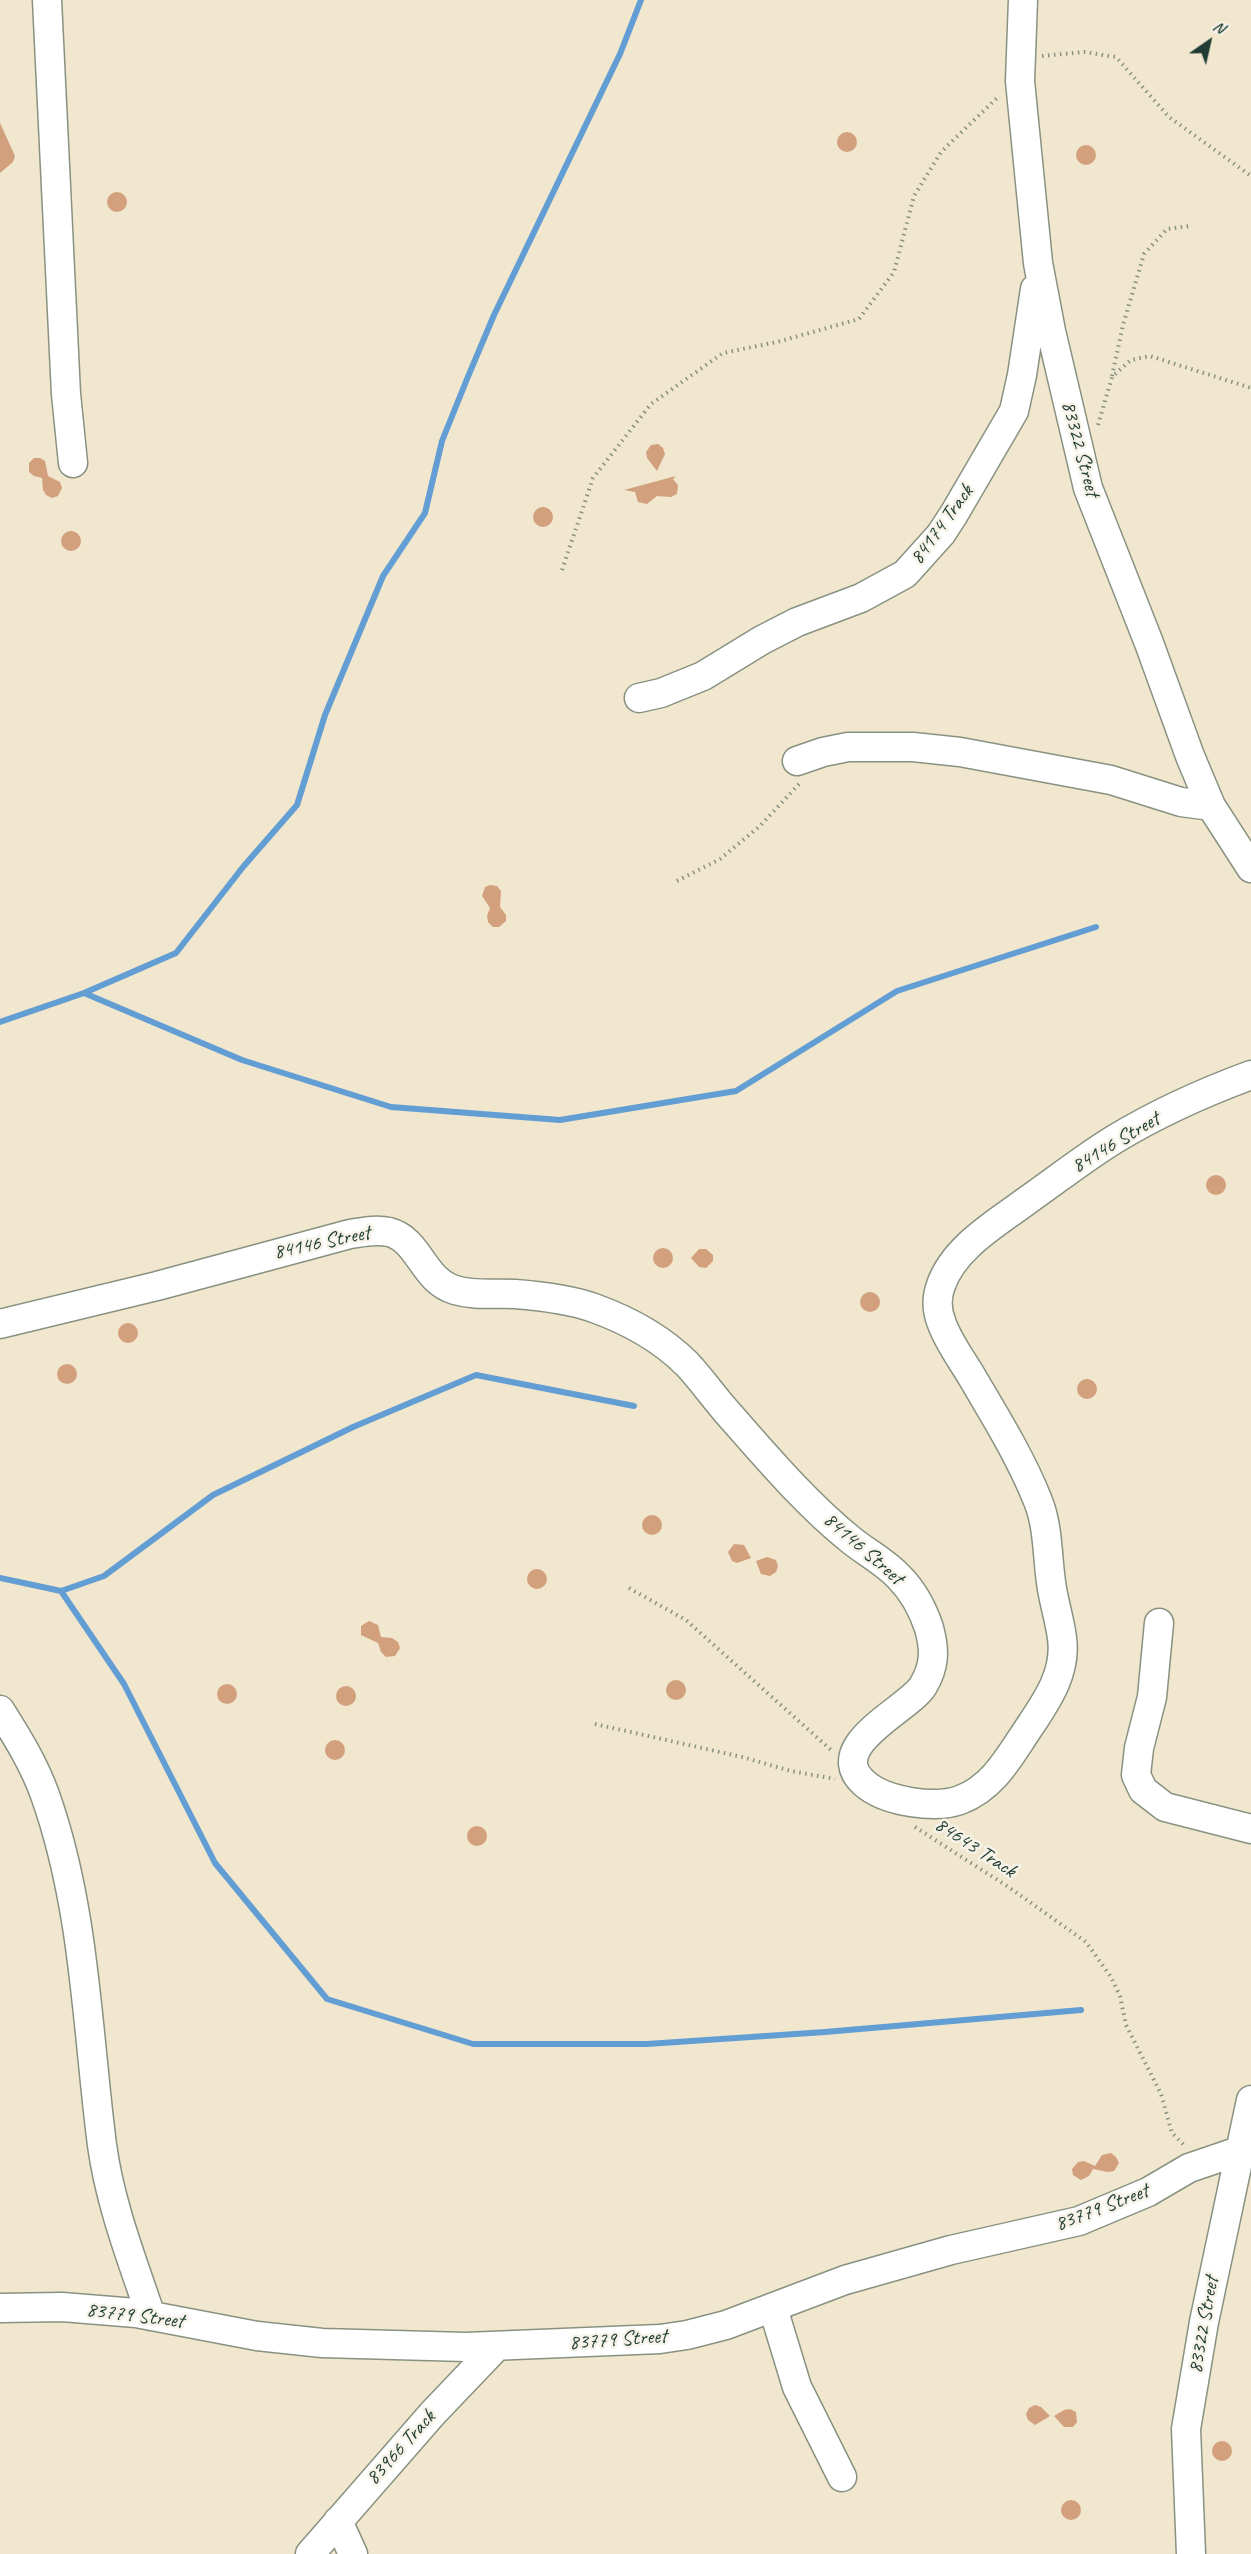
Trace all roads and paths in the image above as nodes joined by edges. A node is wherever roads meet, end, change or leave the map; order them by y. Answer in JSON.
{"nodes":[{"id":1,"x":47,"y":0,"type":"edge"},
{"id":2,"x":1023,"y":0,"type":"edge"},
{"id":3,"x":1020,"y":67,"type":"junction"},
{"id":4,"x":1251,"y":176,"type":"edge"},
{"id":5,"x":1191,"y":226,"type":"dead end"},
{"id":6,"x":1038,"y":263,"type":"junction"},
{"id":7,"x":1112,"y":377,"type":"junction"},
{"id":8,"x":1251,"y":388,"type":"edge"},
{"id":9,"x":1078,"y":448,"type":"junction"},
{"id":10,"x":73,"y":463,"type":"dead end"},
{"id":11,"x":562,"y":570,"type":"dead end"},
{"id":12,"x":639,"y":698,"type":"dead end"},
{"id":13,"x":798,"y":772,"type":"joint"},
{"id":14,"x":1211,"y":806,"type":"junction"},
{"id":15,"x":1251,"y":868,"type":"edge"},
{"id":16,"x":676,"y":881,"type":"dead end"},
{"id":17,"x":1251,"y":1075,"type":"edge"},
{"id":18,"x":0,"y":1324,"type":"edge"},
{"id":19,"x":628,"y":1588,"type":"dead end"},
{"id":20,"x":1159,"y":1623,"type":"dead end"},
{"id":21,"x":0,"y":1710,"type":"edge"},
{"id":22,"x":595,"y":1724,"type":"dead end"},
{"id":23,"x":846,"y":1769,"type":"junction"},
{"id":24,"x":911,"y":1824,"type":"dead end"},
{"id":25,"x":1251,"y":1828,"type":"edge"},
{"id":26,"x":1251,"y":2100,"type":"edge"},
{"id":27,"x":1239,"y":2151,"type":"junction"},
{"id":28,"x":1209,"y":2160,"type":"junction"},
{"id":29,"x":0,"y":2308,"type":"edge"},
{"id":30,"x":773,"y":2308,"type":"junction"},
{"id":31,"x":151,"y":2316,"type":"junction"},
{"id":32,"x":497,"y":2346,"type":"junction"},
{"id":33,"x":842,"y":2477,"type":"dead end"},
{"id":34,"x":338,"y":2521,"type":"junction"},
{"id":35,"x":310,"y":2554,"type":"edge"},
{"id":36,"x":353,"y":2554,"type":"edge"},
{"id":37,"x":1191,"y":2554,"type":"edge"}],
"edges":[{"from":1,"to":10,"type":"street"},
{"from":2,"to":3,"type":"street","name":"83322 Street"},
{"from":3,"to":4,"type":"path"},
{"from":3,"to":6,"type":"street","name":"83322 Street"},
{"from":3,"to":11,"type":"path"},
{"from":5,"to":7,"type":"path"},
{"from":6,"to":9,"type":"street","name":"83322 Street"},
{"from":6,"to":12,"type":"street","name":"84174 Track"},
{"from":7,"to":8,"type":"path"},
{"from":7,"to":9,"type":"path"},
{"from":9,"to":14,"type":"street","name":"83322 Street"},
{"from":13,"to":14,"type":"street"},
{"from":13,"to":16,"type":"path"},
{"from":14,"to":15,"type":"street","name":"83322 Street"},
{"from":17,"to":23,"type":"street","name":"84146 Street"},
{"from":18,"to":23,"type":"street","name":"84146 Street"},
{"from":19,"to":23,"type":"path"},
{"from":20,"to":25,"type":"street"},
{"from":21,"to":31,"type":"street"},
{"from":22,"to":23,"type":"path"},
{"from":24,"to":28,"type":"path","name":"84643 Track"},
{"from":26,"to":27,"type":"street","name":"83322 Street"},
{"from":27,"to":28,"type":"street","name":"83779 Street"},
{"from":27,"to":37,"type":"street","name":"83322 Street"},
{"from":28,"to":30,"type":"street","name":"83779 Street"},
{"from":29,"to":31,"type":"street","name":"83779 Street"},
{"from":30,"to":32,"type":"street","name":"83779 Street"},
{"from":30,"to":33,"type":"street"},
{"from":31,"to":32,"type":"street","name":"83779 Street"},
{"from":32,"to":34,"type":"street","name":"83966 Track"},
{"from":34,"to":35,"type":"street","name":"83966 Track"},
{"from":34,"to":36,"type":"street"}]}
